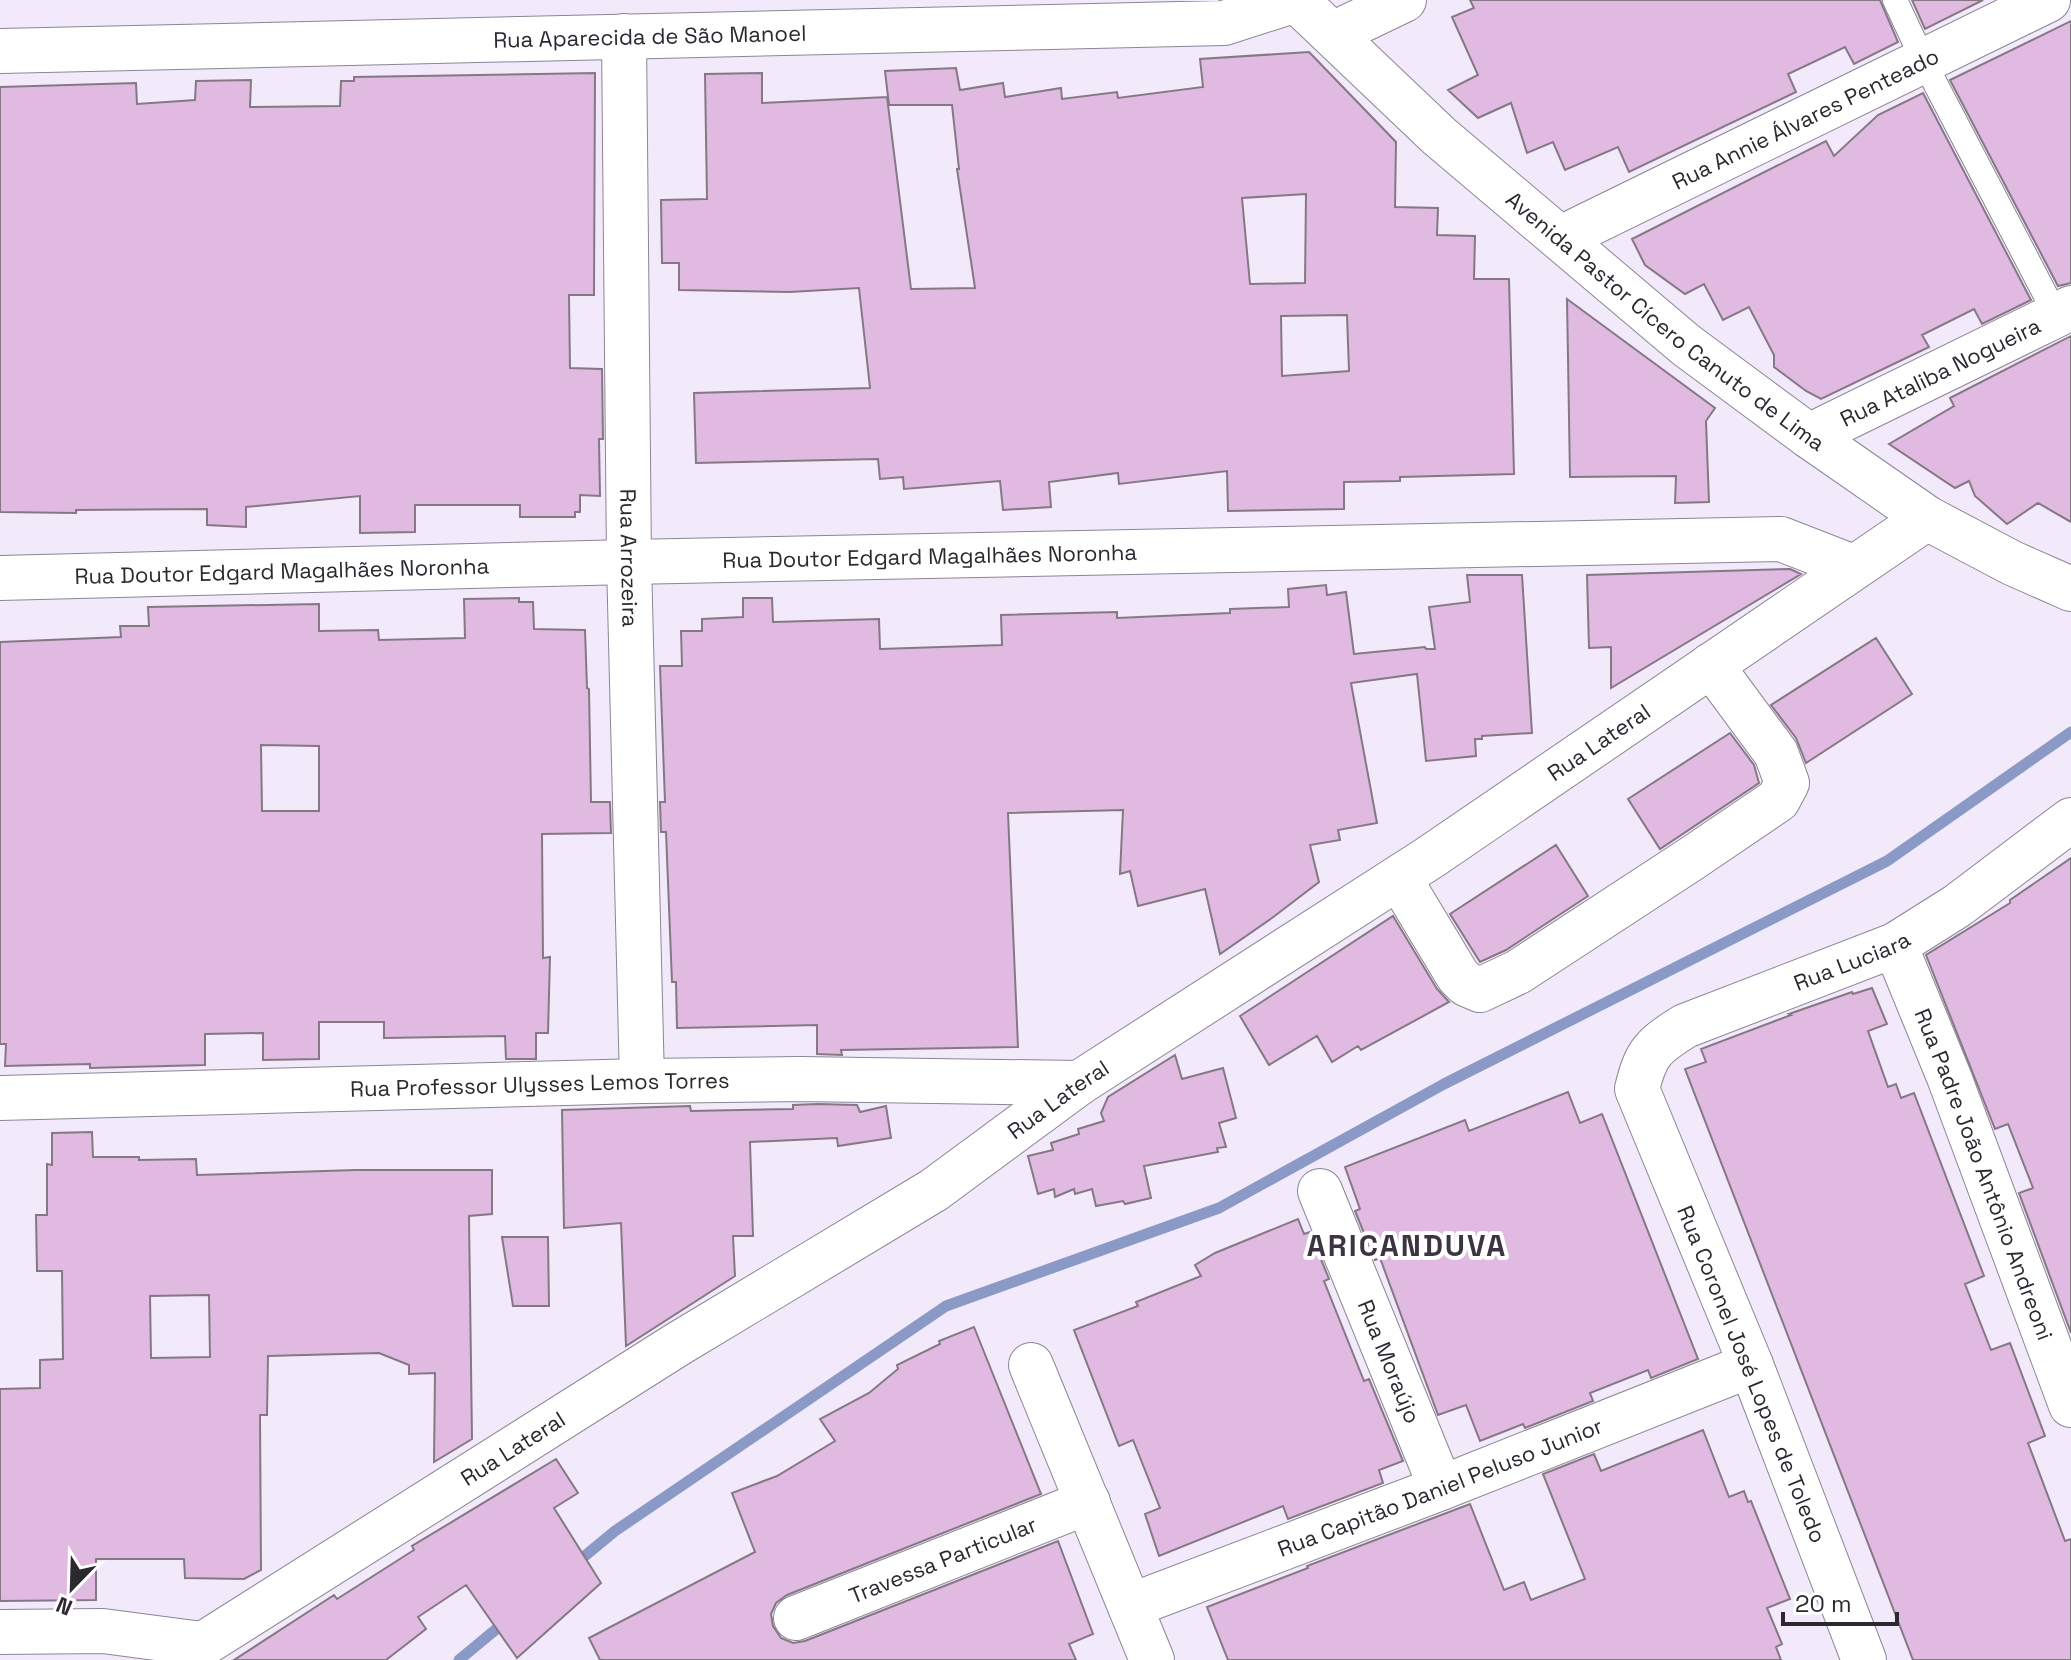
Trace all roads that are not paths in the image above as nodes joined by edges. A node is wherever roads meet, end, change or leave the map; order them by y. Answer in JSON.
{"nodes":[{"id":1,"x":1296,"y":0,"type":"edge"},
{"id":2,"x":1404,"y":0,"type":"edge"},
{"id":3,"x":1895,"y":0,"type":"edge"},
{"id":4,"x":2048,"y":0,"type":"edge"},
{"id":5,"x":1333,"y":34,"type":"junction"},
{"id":6,"x":624,"y":36,"type":"junction"},
{"id":7,"x":0,"y":51,"type":"edge"},
{"id":8,"x":1923,"y":60,"type":"junction"},
{"id":9,"x":1561,"y":238,"type":"junction"},
{"id":10,"x":2063,"y":311,"type":"edge"},
{"id":11,"x":1809,"y":436,"type":"junction"},
{"id":12,"x":1927,"y":518,"type":"junction"},
{"id":13,"x":629,"y":562,"type":"junction"},
{"id":14,"x":1853,"y":567,"type":"junction"},
{"id":15,"x":0,"y":578,"type":"edge"},
{"id":16,"x":2071,"y":589,"type":"edge"},
{"id":17,"x":1711,"y":665,"type":"junction"},
{"id":18,"x":2071,"y":820,"type":"edge"},
{"id":19,"x":1399,"y":878,"type":"junction"},
{"id":20,"x":1895,"y":945,"type":"junction"},
{"id":21,"x":642,"y":1081,"type":"junction"},
{"id":22,"x":1079,"y":1083,"type":"junction"},
{"id":23,"x":1637,"y":1089,"type":"joint"},
{"id":24,"x":0,"y":1098,"type":"edge"},
{"id":25,"x":1320,"y":1191,"type":"dead end"},
{"id":26,"x":1031,"y":1365,"type":"dead end"},
{"id":27,"x":1751,"y":1365,"type":"junction"},
{"id":28,"x":2071,"y":1405,"type":"edge"},
{"id":29,"x":1441,"y":1488,"type":"junction"},
{"id":30,"x":1088,"y":1502,"type":"junction"},
{"id":31,"x":1130,"y":1606,"type":"junction"},
{"id":32,"x":796,"y":1618,"type":"dead end"},
{"id":33,"x":0,"y":1632,"type":"edge"},
{"id":34,"x":190,"y":1652,"type":"edge"},
{"id":35,"x":1152,"y":1660,"type":"edge"},
{"id":36,"x":1864,"y":1660,"type":"edge"}],
"edges":[{"from":1,"to":5,"type":"street","name":"Avenida Pastor Cícero Canuto de Lima"},
{"from":1,"to":6,"type":"street","name":"Rua Aparecida de São Manoel"},
{"from":2,"to":5,"type":"street"},
{"from":3,"to":8,"type":"lane"},
{"from":4,"to":8,"type":"street","name":"Rua Annie Álvares Penteado"},
{"from":5,"to":9,"type":"street","name":"Avenida Pastor Cícero Canuto de Lima"},
{"from":6,"to":7,"type":"street","name":"Rua Aparecida de São Manoel"},
{"from":6,"to":13,"type":"street","name":"Rua Arrozeira"},
{"from":8,"to":9,"type":"street","name":"Rua Annie Álvares Penteado"},
{"from":8,"to":10,"type":"lane"},
{"from":9,"to":11,"type":"street","name":"Avenida Pastor Cícero Canuto de Lima"},
{"from":10,"to":11,"type":"street","name":"Rua Ataliba Nogueira"},
{"from":11,"to":12,"type":"street","name":"Avenida Pastor Cícero Canuto de Lima"},
{"from":12,"to":14,"type":"street","name":"Rua Lateral"},
{"from":12,"to":16,"type":"street","name":"Avenida Pastor Cícero Canuto de Lima"},
{"from":13,"to":14,"type":"street","name":"Rua Doutor Edgard Magalhães Noronha"},
{"from":13,"to":15,"type":"street","name":"Rua Doutor Edgard Magalhães Noronha"},
{"from":13,"to":21,"type":"street","name":"Rua Arrozeira"},
{"from":14,"to":17,"type":"street","name":"Rua Lateral"},
{"from":17,"to":19,"type":"street","name":"Rua Lateral"},
{"from":17,"to":19,"type":"street"},
{"from":18,"to":20,"type":"street","name":"Rua Luciara"},
{"from":19,"to":22,"type":"street","name":"Rua Lateral"},
{"from":20,"to":23,"type":"street","name":"Rua Luciara"},
{"from":20,"to":28,"type":"street","name":"Rua Padre João Antônio Andreoni"},
{"from":21,"to":22,"type":"street","name":"Rua Professor Ulysses Lemos Torres"},
{"from":21,"to":24,"type":"street","name":"Rua Professor Ulysses Lemos Torres"},
{"from":22,"to":34,"type":"street","name":"Rua Lateral"},
{"from":23,"to":27,"type":"street","name":"Rua Coronel José Lopes de Toledo"},
{"from":25,"to":29,"type":"street","name":"Rua Moraújo"},
{"from":26,"to":30,"type":"street"},
{"from":27,"to":29,"type":"street","name":"Rua Capitão Daniel Peluso Junior"},
{"from":27,"to":36,"type":"street","name":"Rua Coronel José Lopes de Toledo"},
{"from":29,"to":31,"type":"street","name":"Rua Capitão Daniel Peluso Junior"},
{"from":30,"to":31,"type":"street"},
{"from":30,"to":32,"type":"street","name":"Travessa Particular"},
{"from":31,"to":35,"type":"street"},
{"from":33,"to":34,"type":"street"}]}
